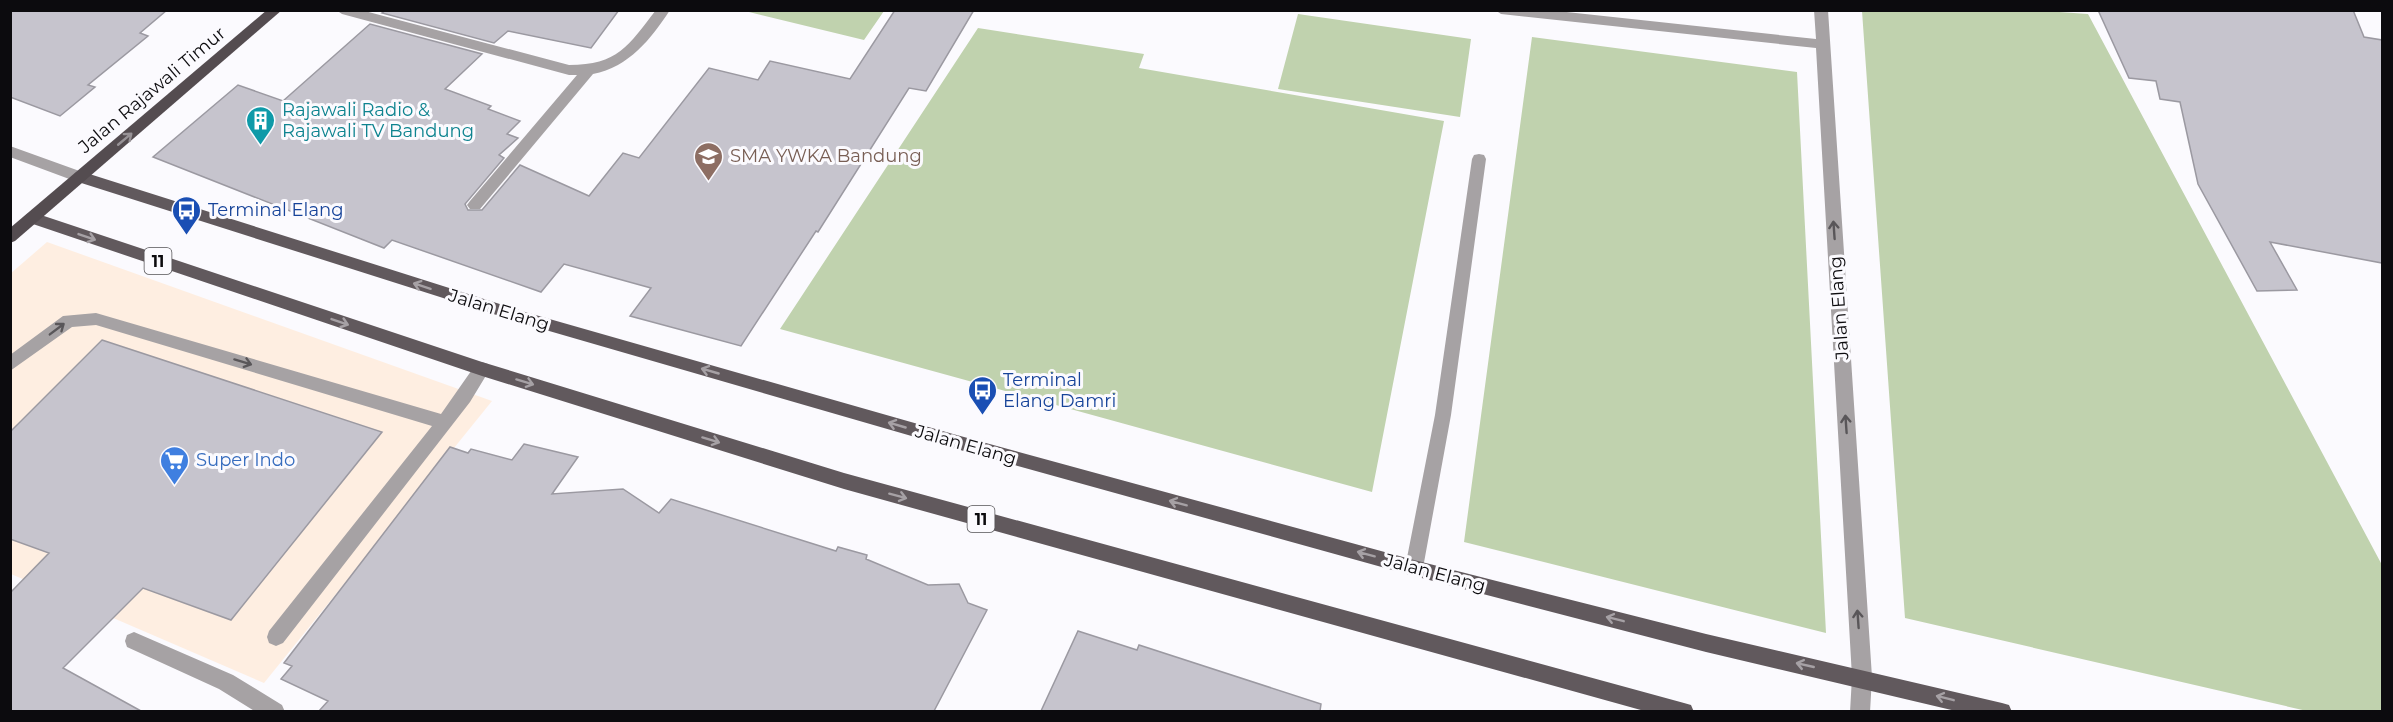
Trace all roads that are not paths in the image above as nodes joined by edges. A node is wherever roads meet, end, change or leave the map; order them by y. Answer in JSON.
{"nodes":[{"id":1,"x":276,"y":10,"type":"edge"},
{"id":2,"x":342,"y":10,"type":"edge"},
{"id":3,"x":664,"y":10,"type":"edge"},
{"id":4,"x":1501,"y":10,"type":"edge"},
{"id":5,"x":1821,"y":10,"type":"edge"},
{"id":6,"x":1822,"y":44,"type":"junction"},
{"id":7,"x":588,"y":71,"type":"junction"},
{"id":8,"x":10,"y":151,"type":"edge"},
{"id":9,"x":1479,"y":159,"type":"dead end"},
{"id":10,"x":80,"y":177,"type":"junction"},
{"id":11,"x":475,"y":205,"type":"dead end"},
{"id":12,"x":32,"y":218,"type":"junction"},
{"id":13,"x":10,"y":237,"type":"edge"},
{"id":14,"x":10,"y":364,"type":"edge"},
{"id":15,"x":482,"y":369,"type":"junction"},
{"id":16,"x":444,"y":422,"type":"junction"},
{"id":17,"x":1414,"y":568,"type":"junction"},
{"id":18,"x":276,"y":638,"type":"dead end"},
{"id":19,"x":134,"y":640,"type":"dead end"},
{"id":20,"x":1862,"y":677,"type":"junction"},
{"id":21,"x":276,"y":711,"type":"edge"},
{"id":22,"x":1684,"y":711,"type":"edge"},
{"id":23,"x":1860,"y":711,"type":"edge"},
{"id":24,"x":2001,"y":711,"type":"edge"}],
"edges":[{"from":10,"to":1,"type":"highway","name":"Jalan Rajawali Timur","one_way":true},
{"from":2,"to":7,"type":"street"},
{"from":3,"to":7,"type":"street"},
{"from":4,"to":6,"type":"street"},
{"from":5,"to":6,"type":"street","name":"Jalan Elang"},
{"from":20,"to":6,"type":"street","name":"Jalan Elang","one_way":true},
{"from":7,"to":11,"type":"street"},
{"from":8,"to":10,"type":"street"},
{"from":9,"to":17,"type":"street"},
{"from":10,"to":12,"type":"highway","name":"Jalan Rajawali Timur"},
{"from":17,"to":10,"type":"main road","name":"Jalan Elang","one_way":true},
{"from":12,"to":13,"type":"highway","name":"Jalan Rajawali Timur"},
{"from":12,"to":15,"type":"main road","number":"11","one_way":true},
{"from":14,"to":16,"type":"street","one_way":true},
{"from":15,"to":16,"type":"street"},
{"from":15,"to":22,"type":"main road","number":"11","one_way":true},
{"from":16,"to":18,"type":"street"},
{"from":20,"to":17,"type":"main road","name":"Jalan Elang","one_way":true},
{"from":19,"to":21,"type":"street"},
{"from":20,"to":23,"type":"street"},
{"from":24,"to":20,"type":"main road","name":"Jalan Elang","one_way":true}]}
